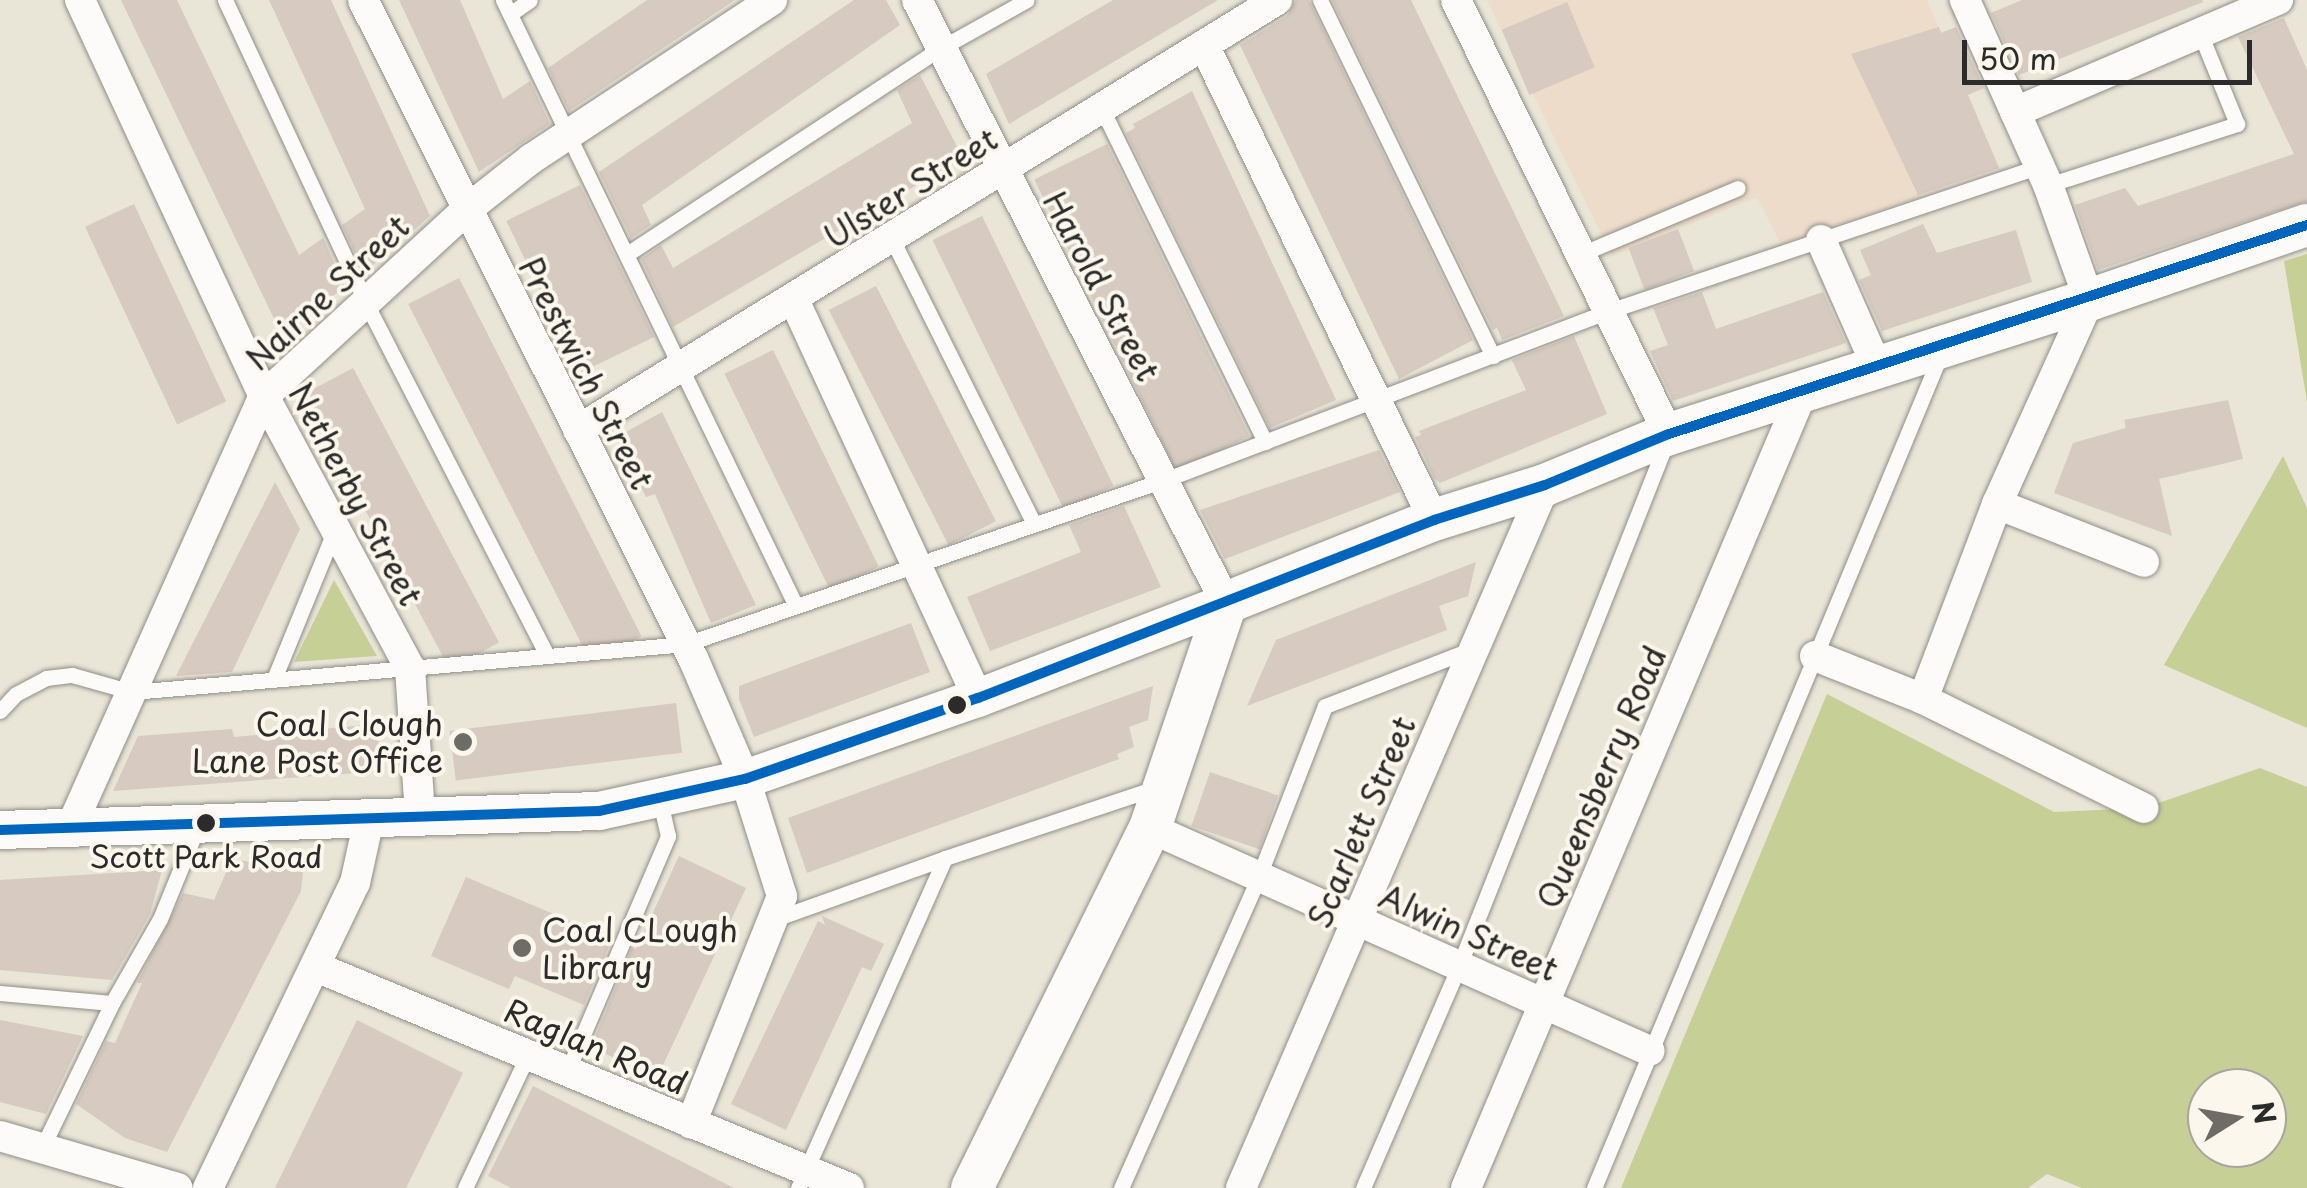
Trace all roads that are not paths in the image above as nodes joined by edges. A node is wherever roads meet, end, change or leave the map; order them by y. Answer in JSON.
{"nodes":[{"id":1,"x":80,"y":0,"type":"edge"},
{"id":2,"x":225,"y":0,"type":"edge"},
{"id":3,"x":363,"y":0,"type":"edge"},
{"id":4,"x":530,"y":0,"type":"edge"},
{"id":5,"x":772,"y":0,"type":"edge"},
{"id":6,"x":917,"y":0,"type":"edge"},
{"id":7,"x":1027,"y":0,"type":"edge"},
{"id":8,"x":1277,"y":0,"type":"edge"},
{"id":9,"x":1320,"y":0,"type":"edge"},
{"id":10,"x":1456,"y":0,"type":"edge"},
{"id":11,"x":2278,"y":0,"type":"edge"},
{"id":12,"x":1973,"y":2,"type":"edge"},
{"id":13,"x":507,"y":7,"type":"edge"},
{"id":14,"x":2200,"y":33,"type":"junction"},
{"id":15,"x":1204,"y":45,"type":"junction"},
{"id":16,"x":941,"y":48,"type":"junction"},
{"id":17,"x":1102,"y":109,"type":"junction"},
{"id":18,"x":2015,"y":112,"type":"junction"},
{"id":19,"x":567,"y":135,"type":"junction"},
{"id":20,"x":1002,"y":171,"type":"junction"},
{"id":21,"x":2044,"y":175,"type":"junction"},
{"id":22,"x":1738,"y":188,"type":"dead end"},
{"id":23,"x":465,"y":211,"type":"junction"},
{"id":24,"x":2307,"y":225,"type":"edge"},
{"id":25,"x":892,"y":239,"type":"junction"},
{"id":26,"x":1821,"y":240,"type":"junction"},
{"id":27,"x":627,"y":254,"type":"junction"},
{"id":28,"x":1581,"y":254,"type":"junction"},
{"id":29,"x":794,"y":300,"type":"junction"},
{"id":30,"x":2088,"y":300,"type":"junction"},
{"id":31,"x":366,"y":302,"type":"junction"},
{"id":32,"x":1609,"y":312,"type":"junction"},
{"id":33,"x":1944,"y":347,"type":"junction"},
{"id":34,"x":1493,"y":356,"type":"junction"},
{"id":35,"x":684,"y":366,"type":"junction"},
{"id":36,"x":1878,"y":368,"type":"junction"},
{"id":37,"x":1802,"y":394,"type":"junction"},
{"id":38,"x":264,"y":396,"type":"junction"},
{"id":39,"x":1376,"y":401,"type":"junction"},
{"id":40,"x":578,"y":430,"type":"junction"},
{"id":41,"x":1669,"y":434,"type":"junction"},
{"id":42,"x":1265,"y":442,"type":"junction"},
{"id":43,"x":1164,"y":480,"type":"junction"},
{"id":44,"x":1544,"y":485,"type":"junction"},
{"id":45,"x":1997,"y":504,"type":"junction"},
{"id":46,"x":1434,"y":520,"type":"junction"},
{"id":47,"x":1034,"y":524,"type":"junction"},
{"id":48,"x":334,"y":532,"type":"junction"},
{"id":49,"x":2144,"y":562,"type":"dead end"},
{"id":50,"x":915,"y":564,"type":"junction"},
{"id":51,"x":1226,"y":603,"type":"junction"},
{"id":52,"x":796,"y":606,"type":"junction"},
{"id":53,"x":686,"y":644,"type":"junction"},
{"id":54,"x":1474,"y":648,"type":"junction"},
{"id":55,"x":547,"y":655,"type":"junction"},
{"id":56,"x":1815,"y":656,"type":"junction"},
{"id":57,"x":410,"y":668,"type":"junction"},
{"id":58,"x":274,"y":679,"type":"junction"},
{"id":59,"x":132,"y":692,"type":"junction"},
{"id":60,"x":978,"y":698,"type":"junction"},
{"id":61,"x":1923,"y":700,"type":"junction"},
{"id":62,"x":0,"y":710,"type":"edge"},
{"id":63,"x":745,"y":779,"type":"junction"},
{"id":64,"x":1166,"y":784,"type":"junction"},
{"id":65,"x":659,"y":798,"type":"junction"},
{"id":66,"x":2144,"y":808,"type":"dead end"},
{"id":67,"x":420,"y":814,"type":"junction"},
{"id":68,"x":370,"y":815,"type":"junction"},
{"id":69,"x":199,"y":822,"type":"junction"},
{"id":70,"x":71,"y":827,"type":"junction"},
{"id":71,"x":1150,"y":828,"type":"junction"},
{"id":72,"x":0,"y":830,"type":"edge"},
{"id":73,"x":945,"y":858,"type":"junction"},
{"id":74,"x":1259,"y":876,"type":"junction"},
{"id":75,"x":772,"y":920,"type":"junction"},
{"id":76,"x":1356,"y":920,"type":"junction"},
{"id":77,"x":1459,"y":966,"type":"junction"},
{"id":78,"x":316,"y":967,"type":"junction"},
{"id":79,"x":0,"y":992,"type":"edge"},
{"id":80,"x":112,"y":1002,"type":"junction"},
{"id":81,"x":1542,"y":1004,"type":"junction"},
{"id":82,"x":1650,"y":1051,"type":"junction"},
{"id":83,"x":528,"y":1055,"type":"junction"},
{"id":84,"x":567,"y":1072,"type":"junction"},
{"id":85,"x":691,"y":1123,"type":"junction"},
{"id":86,"x":0,"y":1136,"type":"edge"},
{"id":87,"x":42,"y":1148,"type":"junction"},
{"id":88,"x":802,"y":1179,"type":"edge"},
{"id":89,"x":178,"y":1188,"type":"edge"},
{"id":90,"x":208,"y":1188,"type":"edge"},
{"id":91,"x":465,"y":1188,"type":"edge"},
{"id":92,"x":849,"y":1188,"type":"edge"},
{"id":93,"x":972,"y":1188,"type":"edge"},
{"id":94,"x":1121,"y":1188,"type":"edge"},
{"id":95,"x":1242,"y":1188,"type":"edge"},
{"id":96,"x":1363,"y":1188,"type":"edge"},
{"id":97,"x":1466,"y":1188,"type":"edge"},
{"id":98,"x":1594,"y":1188,"type":"edge"}],
"edges":[{"from":1,"to":38,"type":"street","name":"Netherby Street"},
{"from":2,"to":31,"type":"lane"},
{"from":3,"to":23,"type":"street","name":"Prestwich Street"},
{"from":4,"to":13,"type":"lane"},
{"from":5,"to":19,"type":"street","name":"Nairne Street"},
{"from":6,"to":16,"type":"street","name":"Harold Street"},
{"from":7,"to":16,"type":"lane"},
{"from":8,"to":15,"type":"street","name":"Ulster Street"},
{"from":9,"to":34,"type":"lane"},
{"from":10,"to":28,"type":"street"},
{"from":11,"to":14,"type":"street"},
{"from":12,"to":18,"type":"street"},
{"from":13,"to":19,"type":"lane"},
{"from":14,"to":18,"type":"street"},
{"from":14,"to":21,"type":"lane"},
{"from":15,"to":17,"type":"street","name":"Ulster Street"},
{"from":15,"to":39,"type":"street"},
{"from":16,"to":20,"type":"street","name":"Harold Street"},
{"from":16,"to":27,"type":"lane"},
{"from":17,"to":20,"type":"street","name":"Ulster Street"},
{"from":17,"to":42,"type":"lane"},
{"from":18,"to":21,"type":"street"},
{"from":19,"to":23,"type":"street","name":"Nairne Street"},
{"from":19,"to":27,"type":"lane"},
{"from":20,"to":25,"type":"street","name":"Ulster Street"},
{"from":20,"to":43,"type":"street","name":"Harold Street"},
{"from":21,"to":26,"type":"lane"},
{"from":21,"to":30,"type":"street"},
{"from":22,"to":28,"type":"lane"},
{"from":23,"to":31,"type":"street","name":"Nairne Street"},
{"from":23,"to":40,"type":"street","name":"Prestwich Street"},
{"from":24,"to":30,"type":"main road"},
{"from":25,"to":29,"type":"street","name":"Ulster Street"},
{"from":25,"to":47,"type":"lane"},
{"from":26,"to":32,"type":"lane"},
{"from":26,"to":36,"type":"street"},
{"from":27,"to":35,"type":"lane"},
{"from":28,"to":32,"type":"street"},
{"from":29,"to":35,"type":"street","name":"Ulster Street"},
{"from":29,"to":50,"type":"street"},
{"from":30,"to":33,"type":"main road"},
{"from":30,"to":45,"type":"street"},
{"from":31,"to":38,"type":"street","name":"Nairne Street"},
{"from":31,"to":55,"type":"lane"},
{"from":32,"to":34,"type":"lane"},
{"from":32,"to":41,"type":"street"},
{"from":33,"to":36,"type":"main road"},
{"from":33,"to":56,"type":"lane"},
{"from":34,"to":39,"type":"lane"},
{"from":35,"to":40,"type":"street","name":"Ulster Street"},
{"from":35,"to":52,"type":"lane"},
{"from":36,"to":37,"type":"main road"},
{"from":37,"to":41,"type":"main road"},
{"from":37,"to":81,"type":"street","name":"Queensberry Road"},
{"from":38,"to":48,"type":"street","name":"Netherby Street"},
{"from":38,"to":59,"type":"street","name":"Nairne Street"},
{"from":39,"to":42,"type":"lane"},
{"from":39,"to":46,"type":"street"},
{"from":40,"to":53,"type":"street","name":"Prestwich Street"},
{"from":41,"to":44,"type":"main road"},
{"from":41,"to":77,"type":"lane"},
{"from":42,"to":43,"type":"lane"},
{"from":43,"to":47,"type":"lane"},
{"from":43,"to":51,"type":"street","name":"Harold Street"},
{"from":44,"to":46,"type":"main road"},
{"from":44,"to":54,"type":"street","name":"Scarlett Street"},
{"from":45,"to":49,"type":"street"},
{"from":45,"to":61,"type":"street"},
{"from":46,"to":51,"type":"main road"},
{"from":47,"to":50,"type":"lane"},
{"from":48,"to":57,"type":"street","name":"Netherby Street"},
{"from":48,"to":58,"type":"lane"},
{"from":50,"to":52,"type":"lane"},
{"from":50,"to":60,"type":"street"},
{"from":51,"to":60,"type":"street"},
{"from":51,"to":64,"type":"main road"},
{"from":52,"to":53,"type":"lane"},
{"from":53,"to":55,"type":"lane"},
{"from":53,"to":63,"type":"street","name":"Prestwich Street"},
{"from":54,"to":74,"type":"lane"},
{"from":54,"to":76,"type":"street","name":"Scarlett Street"},
{"from":55,"to":57,"type":"lane"},
{"from":56,"to":61,"type":"street"},
{"from":56,"to":82,"type":"lane"},
{"from":57,"to":58,"type":"lane"},
{"from":57,"to":67,"type":"street","name":"Netherby Street"},
{"from":58,"to":59,"type":"lane"},
{"from":59,"to":62,"type":"lane"},
{"from":59,"to":70,"type":"street","name":"Nairne Street"},
{"from":60,"to":63,"type":"street"},
{"from":61,"to":66,"type":"street"},
{"from":63,"to":65,"type":"street"},
{"from":63,"to":75,"type":"street","name":"Prestwich Street"},
{"from":64,"to":71,"type":"main road"},
{"from":64,"to":73,"type":"lane"},
{"from":65,"to":67,"type":"street"},
{"from":65,"to":84,"type":"lane"},
{"from":67,"to":68,"type":"street"},
{"from":68,"to":69,"type":"street"},
{"from":68,"to":78,"type":"street"},
{"from":69,"to":70,"type":"street"},
{"from":69,"to":80,"type":"lane"},
{"from":70,"to":72,"type":"street"},
{"from":71,"to":74,"type":"street","name":"Alwin Street"},
{"from":71,"to":93,"type":"main road"},
{"from":73,"to":75,"type":"lane"},
{"from":73,"to":88,"type":"lane"},
{"from":74,"to":76,"type":"street","name":"Alwin Street"},
{"from":74,"to":94,"type":"lane"},
{"from":75,"to":85,"type":"street","name":"Prestwich Street"},
{"from":76,"to":77,"type":"street","name":"Alwin Street"},
{"from":76,"to":95,"type":"street","name":"Scarlett Street"},
{"from":77,"to":81,"type":"street","name":"Alwin Street"},
{"from":77,"to":96,"type":"lane"},
{"from":78,"to":83,"type":"street","name":"Raglan Road"},
{"from":78,"to":90,"type":"street"},
{"from":79,"to":80,"type":"lane"},
{"from":80,"to":87,"type":"lane"},
{"from":81,"to":82,"type":"street","name":"Alwin Street"},
{"from":81,"to":97,"type":"street","name":"Queensberry Road"},
{"from":82,"to":98,"type":"lane"},
{"from":83,"to":84,"type":"street","name":"Raglan Road"},
{"from":83,"to":91,"type":"lane"},
{"from":84,"to":85,"type":"street","name":"Raglan Road"},
{"from":85,"to":88,"type":"street","name":"Raglan Road"},
{"from":86,"to":87,"type":"street"},
{"from":87,"to":89,"type":"street"},
{"from":88,"to":92,"type":"street","name":"Raglan Road"}]}
